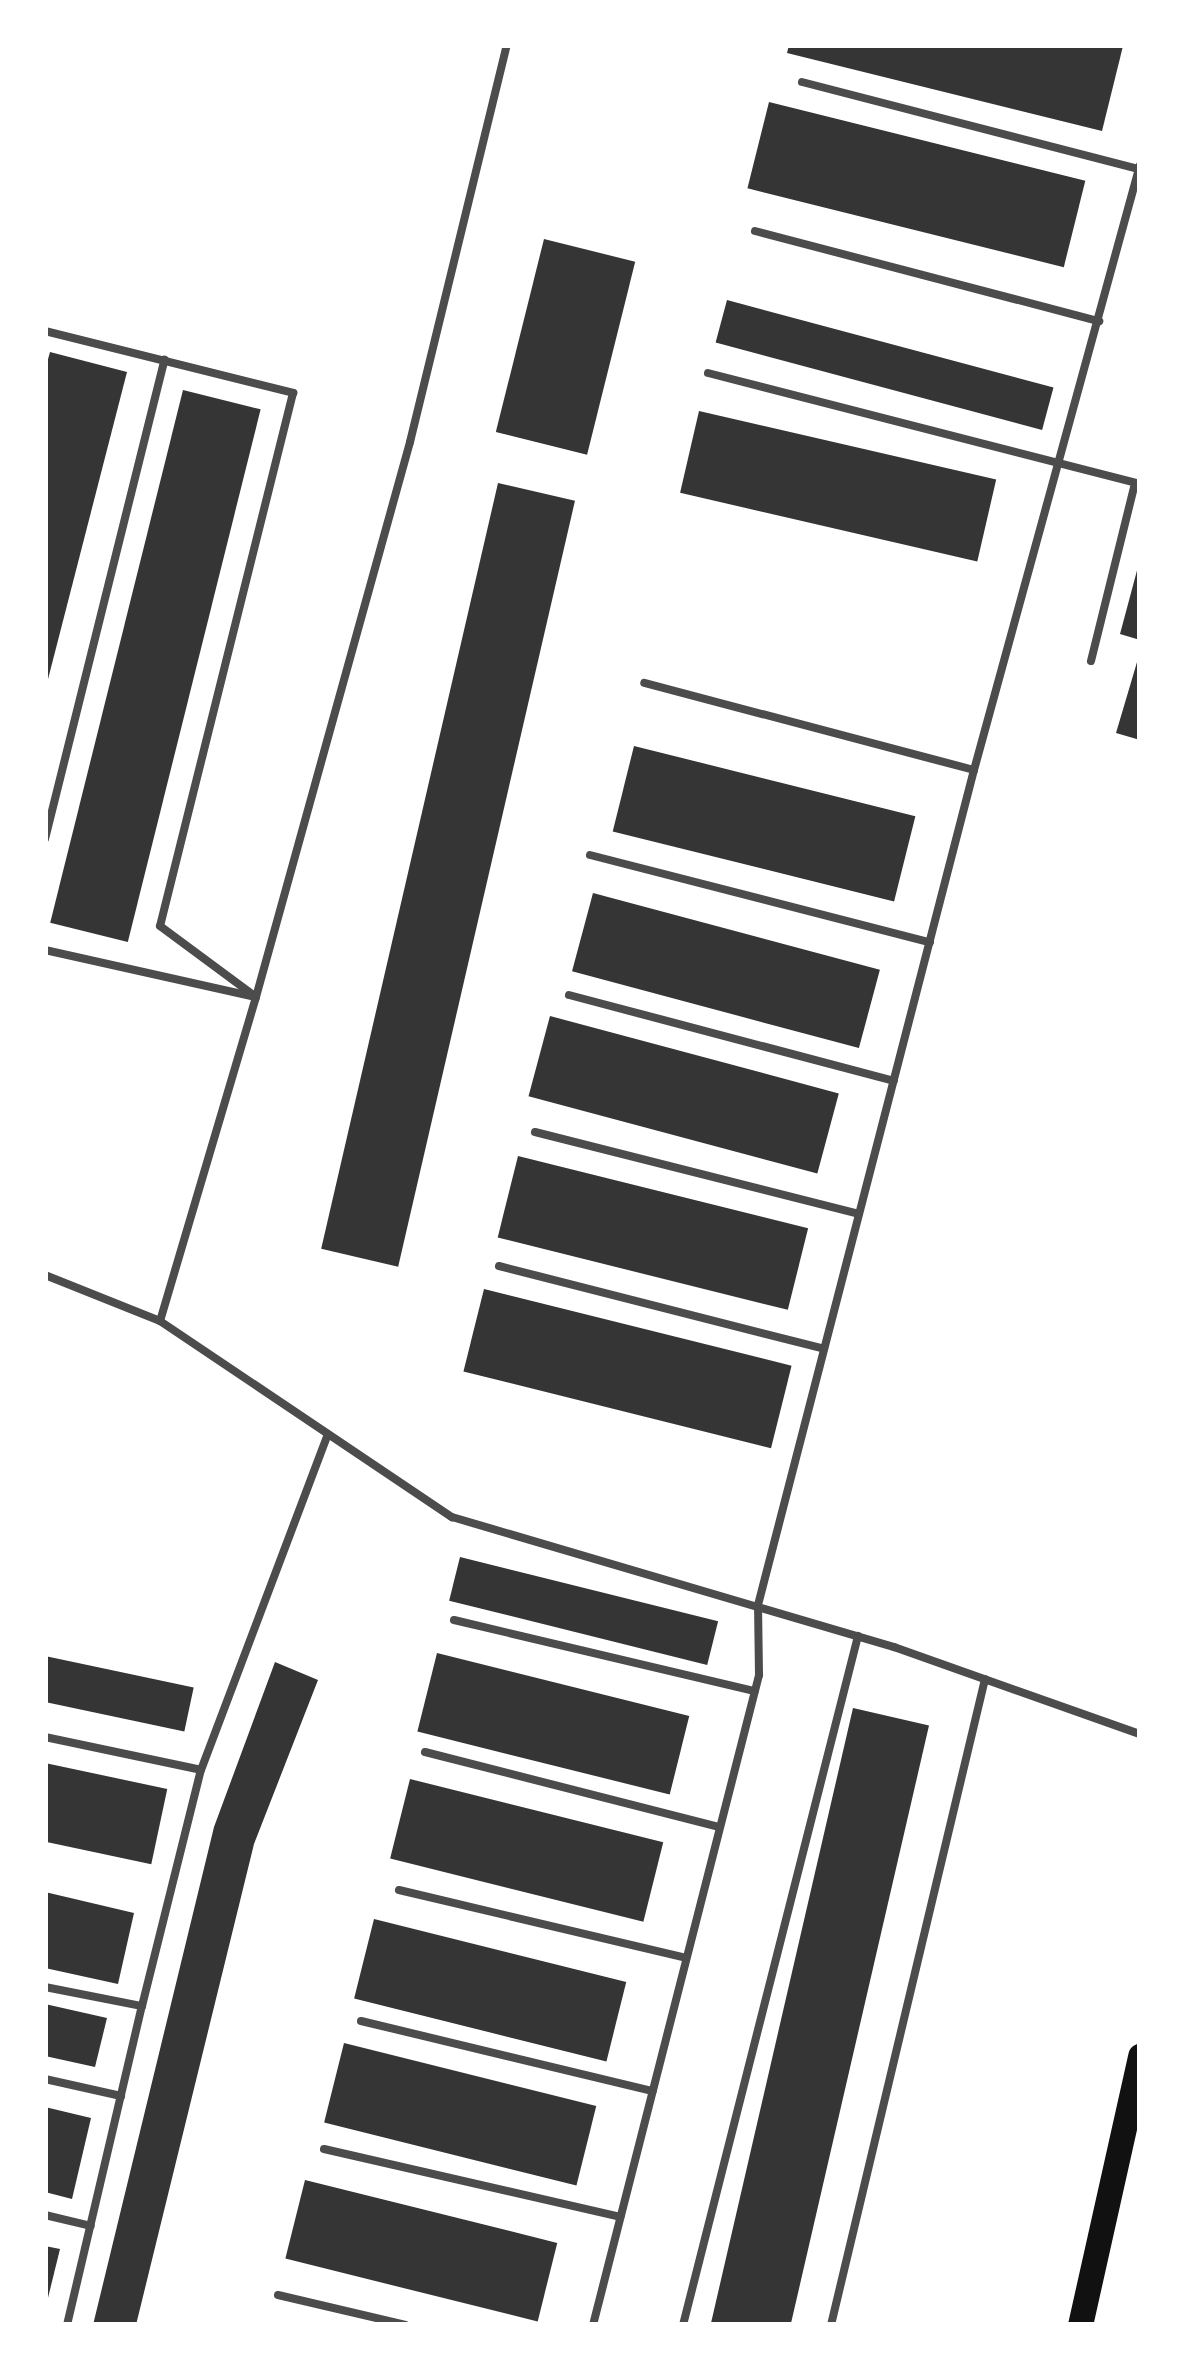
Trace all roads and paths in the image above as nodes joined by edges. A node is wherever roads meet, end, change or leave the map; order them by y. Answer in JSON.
{"nodes":[{"id":1,"x":507,"y":45,"type":"edge"},
{"id":2,"x":802,"y":82,"type":"dead end"},
{"id":3,"x":1140,"y":167,"type":"edge"},
{"id":4,"x":754,"y":231,"type":"dead end"},
{"id":5,"x":1100,"y":320,"type":"junction"},
{"id":6,"x":45,"y":331,"type":"edge"},
{"id":7,"x":164,"y":360,"type":"junction"},
{"id":8,"x":708,"y":373,"type":"dead end"},
{"id":9,"x":1062,"y":464,"type":"junction"},
{"id":10,"x":1138,"y":483,"type":"edge"},
{"id":11,"x":1092,"y":662,"type":"dead end"},
{"id":12,"x":644,"y":683,"type":"dead end"},
{"id":13,"x":974,"y":770,"type":"junction"},
{"id":14,"x":45,"y":839,"type":"edge"},
{"id":15,"x":590,"y":855,"type":"dead end"},
{"id":16,"x":930,"y":942,"type":"junction"},
{"id":17,"x":45,"y":950,"type":"edge"},
{"id":18,"x":569,"y":995,"type":"dead end"},
{"id":19,"x":256,"y":997,"type":"junction"},
{"id":20,"x":894,"y":1082,"type":"junction"},
{"id":21,"x":535,"y":1132,"type":"dead end"},
{"id":22,"x":860,"y":1214,"type":"junction"},
{"id":23,"x":499,"y":1266,"type":"dead end"},
{"id":24,"x":45,"y":1275,"type":"edge"},
{"id":25,"x":160,"y":1321,"type":"junction"},
{"id":26,"x":824,"y":1349,"type":"junction"},
{"id":27,"x":328,"y":1434,"type":"junction"},
{"id":28,"x":758,"y":1605,"type":"junction"},
{"id":29,"x":454,"y":1620,"type":"dead end"},
{"id":30,"x":858,"y":1636,"type":"junction"},
{"id":31,"x":985,"y":1679,"type":"junction"},
{"id":32,"x":755,"y":1690,"type":"junction"},
{"id":33,"x":1140,"y":1734,"type":"edge"},
{"id":34,"x":45,"y":1737,"type":"edge"},
{"id":35,"x":424,"y":1752,"type":"dead end"},
{"id":36,"x":201,"y":1770,"type":"junction"},
{"id":37,"x":720,"y":1826,"type":"junction"},
{"id":38,"x":399,"y":1890,"type":"dead end"},
{"id":39,"x":686,"y":1958,"type":"junction"},
{"id":40,"x":45,"y":1987,"type":"edge"},
{"id":41,"x":142,"y":2006,"type":"junction"},
{"id":42,"x":361,"y":2021,"type":"dead end"},
{"id":43,"x":1140,"y":2056,"type":"edge"},
{"id":44,"x":45,"y":2079,"type":"edge"},
{"id":45,"x":653,"y":2091,"type":"junction"},
{"id":46,"x":121,"y":2096,"type":"junction"},
{"id":47,"x":324,"y":2149,"type":"dead end"},
{"id":48,"x":45,"y":2215,"type":"edge"},
{"id":49,"x":620,"y":2217,"type":"junction"},
{"id":50,"x":91,"y":2226,"type":"junction"},
{"id":51,"x":278,"y":2295,"type":"dead end"},
{"id":52,"x":68,"y":2325,"type":"edge"},
{"id":53,"x":406,"y":2325,"type":"edge"},
{"id":54,"x":593,"y":2325,"type":"edge"},
{"id":55,"x":684,"y":2325,"type":"edge"},
{"id":56,"x":831,"y":2325,"type":"edge"},
{"id":57,"x":1080,"y":2325,"type":"edge"}],
"edges":[{"from":1,"to":19,"type":"lane"},
{"from":2,"to":3,"type":"lane"},
{"from":3,"to":5,"type":"lane"},
{"from":4,"to":5,"type":"lane"},
{"from":5,"to":9,"type":"lane"},
{"from":6,"to":7,"type":"lane"},
{"from":7,"to":14,"type":"lane"},
{"from":7,"to":19,"type":"lane"},
{"from":8,"to":9,"type":"lane"},
{"from":9,"to":10,"type":"lane"},
{"from":9,"to":13,"type":"lane"},
{"from":10,"to":11,"type":"lane"},
{"from":12,"to":13,"type":"lane"},
{"from":13,"to":16,"type":"lane"},
{"from":15,"to":16,"type":"lane"},
{"from":16,"to":20,"type":"lane"},
{"from":17,"to":19,"type":"lane"},
{"from":18,"to":20,"type":"lane"},
{"from":19,"to":25,"type":"lane"},
{"from":20,"to":22,"type":"lane"},
{"from":21,"to":22,"type":"lane"},
{"from":22,"to":26,"type":"lane"},
{"from":23,"to":26,"type":"lane"},
{"from":24,"to":25,"type":"lane"},
{"from":25,"to":27,"type":"lane"},
{"from":26,"to":28,"type":"lane"},
{"from":27,"to":28,"type":"lane"},
{"from":27,"to":36,"type":"lane"},
{"from":28,"to":30,"type":"lane"},
{"from":28,"to":32,"type":"lane"},
{"from":29,"to":32,"type":"lane"},
{"from":30,"to":31,"type":"lane"},
{"from":30,"to":55,"type":"lane"},
{"from":31,"to":33,"type":"lane"},
{"from":31,"to":56,"type":"lane"},
{"from":32,"to":37,"type":"lane"},
{"from":34,"to":36,"type":"lane"},
{"from":35,"to":37,"type":"lane"},
{"from":36,"to":41,"type":"lane"},
{"from":37,"to":39,"type":"lane"},
{"from":38,"to":39,"type":"lane"},
{"from":39,"to":45,"type":"lane"},
{"from":40,"to":41,"type":"lane"},
{"from":41,"to":46,"type":"lane"},
{"from":42,"to":45,"type":"lane"},
{"from":43,"to":57,"type":"main road"},
{"from":44,"to":46,"type":"lane"},
{"from":45,"to":49,"type":"lane"},
{"from":46,"to":50,"type":"lane"},
{"from":47,"to":49,"type":"lane"},
{"from":48,"to":50,"type":"lane"},
{"from":49,"to":54,"type":"lane"},
{"from":50,"to":52,"type":"lane"},
{"from":51,"to":53,"type":"lane"}]}
